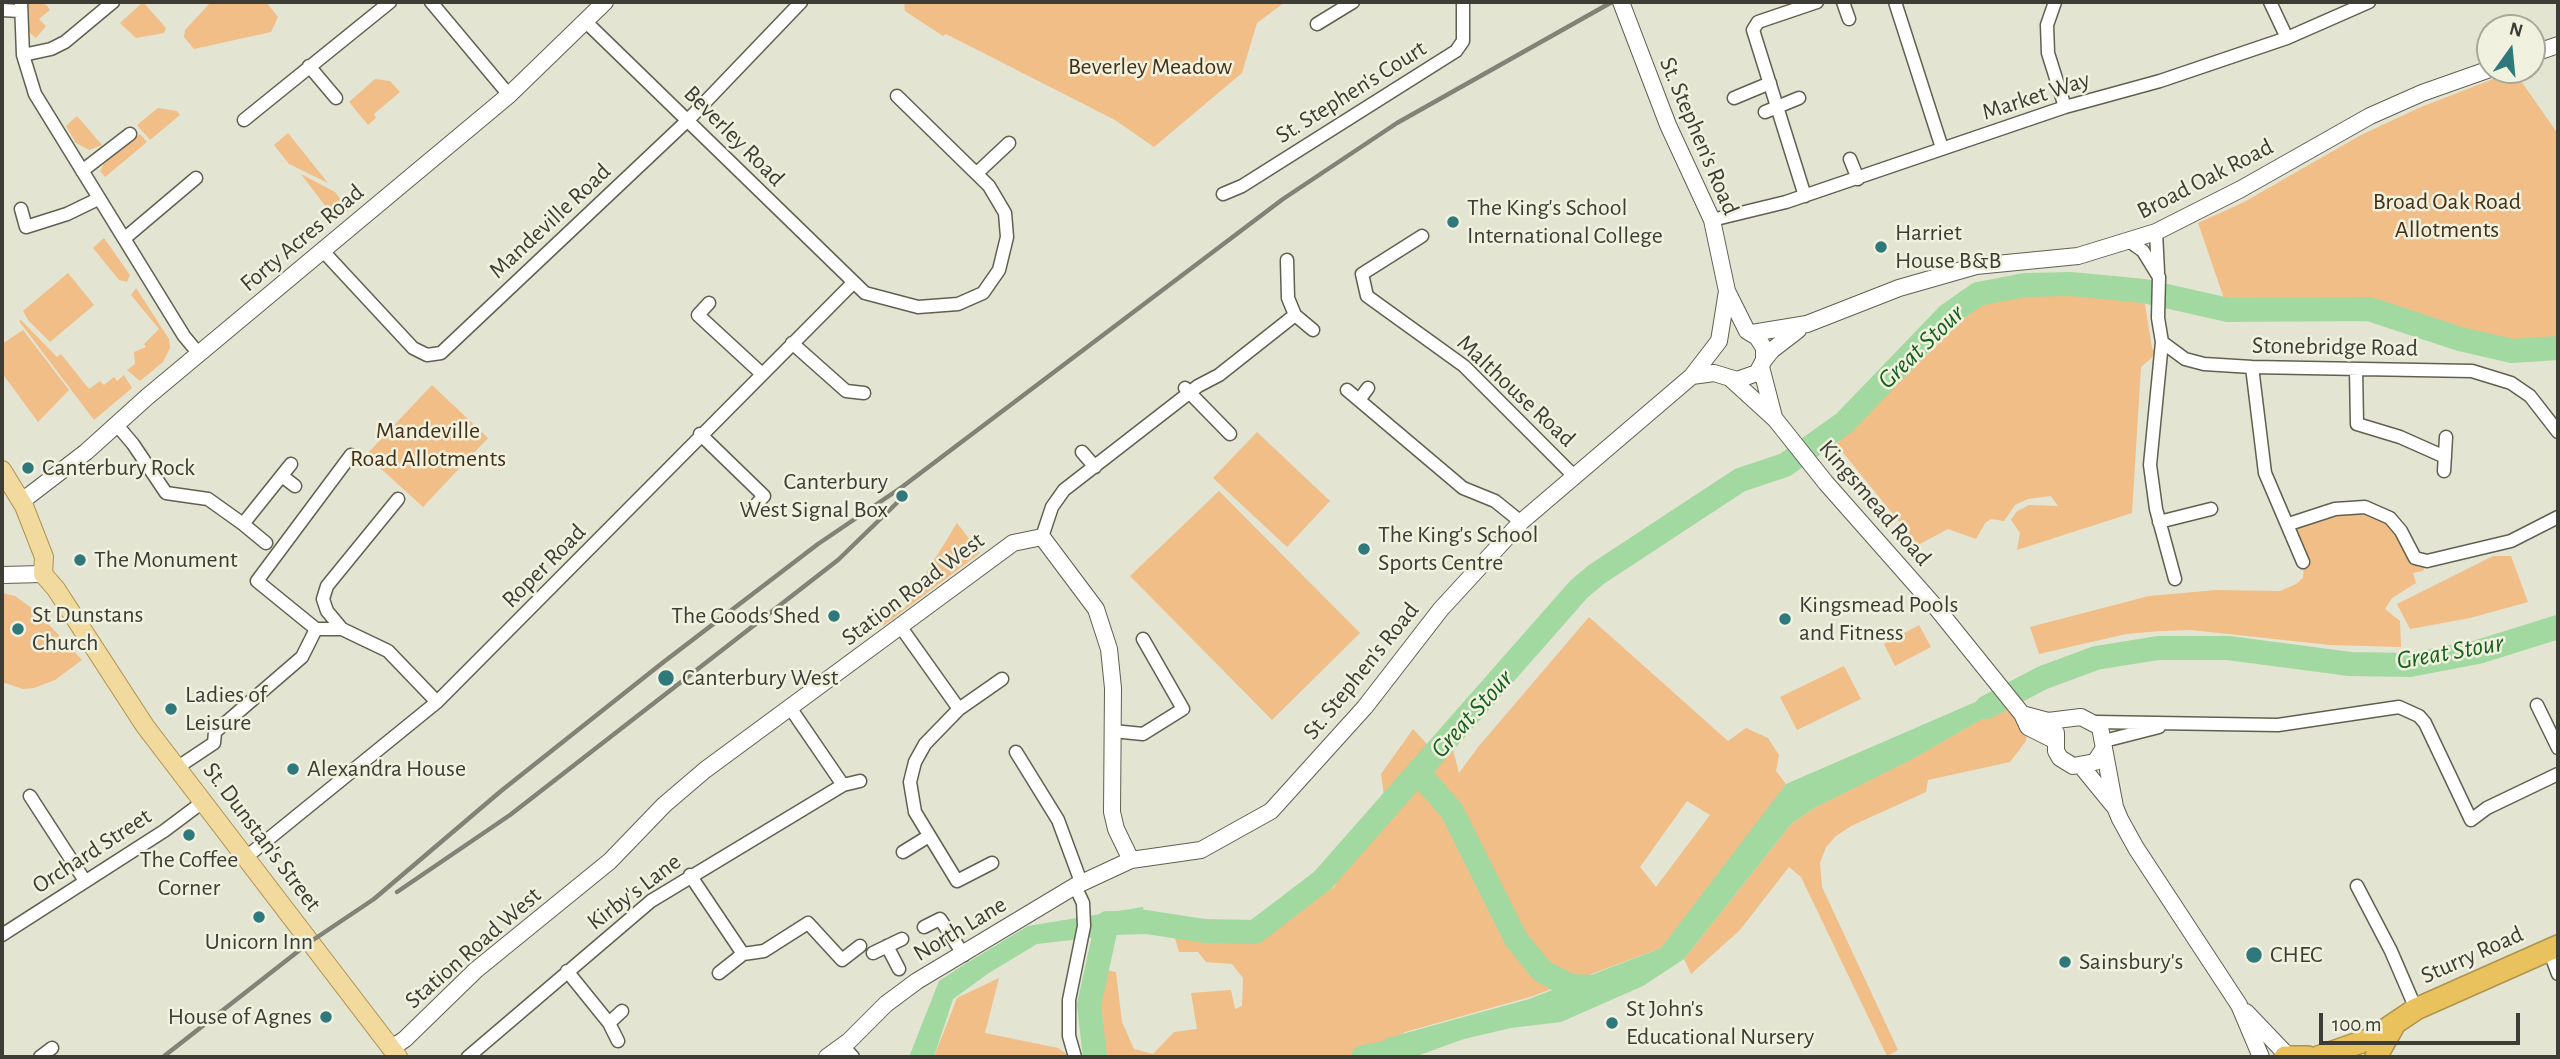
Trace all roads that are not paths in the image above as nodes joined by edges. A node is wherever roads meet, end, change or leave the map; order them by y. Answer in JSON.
{"nodes":[{"id":1,"x":113,"y":2,"type":"edge"},
{"id":2,"x":390,"y":2,"type":"edge"},
{"id":3,"x":431,"y":2,"type":"edge"},
{"id":4,"x":605,"y":2,"type":"edge"},
{"id":5,"x":801,"y":2,"type":"edge"},
{"id":6,"x":1353,"y":2,"type":"edge"},
{"id":7,"x":1463,"y":2,"type":"edge"},
{"id":8,"x":1621,"y":2,"type":"edge"},
{"id":9,"x":1817,"y":2,"type":"edge"},
{"id":10,"x":1843,"y":2,"type":"edge"},
{"id":11,"x":1895,"y":2,"type":"edge"},
{"id":12,"x":2055,"y":2,"type":"edge"},
{"id":13,"x":2270,"y":2,"type":"edge"},
{"id":14,"x":2369,"y":2,"type":"edge"},
{"id":15,"x":20,"y":6,"type":"edge"},
{"id":16,"x":2,"y":10,"type":"edge"},
{"id":17,"x":1849,"y":19,"type":"dead end"},
{"id":18,"x":585,"y":21,"type":"junction"},
{"id":19,"x":1317,"y":24,"type":"dead end"},
{"id":20,"x":2287,"y":38,"type":"junction"},
{"id":21,"x":23,"y":55,"type":"junction"},
{"id":22,"x":309,"y":66,"type":"junction"},
{"id":23,"x":2476,"y":74,"type":"edge"},
{"id":24,"x":1770,"y":83,"type":"junction"},
{"id":25,"x":509,"y":95,"type":"junction"},
{"id":26,"x":897,"y":96,"type":"dead end"},
{"id":27,"x":336,"y":98,"type":"dead end"},
{"id":28,"x":1734,"y":98,"type":"dead end"},
{"id":29,"x":1799,"y":98,"type":"dead end"},
{"id":30,"x":1780,"y":107,"type":"junction"},
{"id":31,"x":2065,"y":107,"type":"junction"},
{"id":32,"x":1765,"y":112,"type":"dead end"},
{"id":33,"x":244,"y":120,"type":"dead end"},
{"id":34,"x":688,"y":120,"type":"junction"},
{"id":35,"x":130,"y":134,"type":"dead end"},
{"id":36,"x":1009,"y":143,"type":"dead end"},
{"id":37,"x":1942,"y":148,"type":"junction"},
{"id":38,"x":1850,"y":159,"type":"dead end"},
{"id":39,"x":82,"y":171,"type":"junction"},
{"id":40,"x":977,"y":173,"type":"junction"},
{"id":41,"x":196,"y":178,"type":"dead end"},
{"id":42,"x":1858,"y":179,"type":"junction"},
{"id":43,"x":1223,"y":194,"type":"dead end"},
{"id":44,"x":1805,"y":195,"type":"junction"},
{"id":45,"x":99,"y":199,"type":"junction"},
{"id":46,"x":21,"y":209,"type":"dead end"},
{"id":47,"x":1712,"y":220,"type":"junction"},
{"id":48,"x":2156,"y":232,"type":"junction"},
{"id":49,"x":1422,"y":236,"type":"dead end"},
{"id":50,"x":125,"y":238,"type":"junction"},
{"id":51,"x":2129,"y":241,"type":"junction"},
{"id":52,"x":322,"y":250,"type":"junction"},
{"id":53,"x":1286,"y":260,"type":"dead end"},
{"id":54,"x":2159,"y":276,"type":"junction"},
{"id":55,"x":853,"y":283,"type":"junction"},
{"id":56,"x":1727,"y":291,"type":"junction"},
{"id":57,"x":709,"y":303,"type":"dead end"},
{"id":58,"x":1295,"y":314,"type":"junction"},
{"id":59,"x":1807,"y":324,"type":"junction"},
{"id":60,"x":1312,"y":330,"type":"dead end"},
{"id":61,"x":1749,"y":332,"type":"junction"},
{"id":62,"x":2162,"y":342,"type":"junction"},
{"id":63,"x":792,"y":343,"type":"junction"},
{"id":64,"x":1717,"y":343,"type":"junction"},
{"id":65,"x":198,"y":354,"type":"junction"},
{"id":66,"x":1763,"y":364,"type":"junction"},
{"id":67,"x":2252,"y":368,"type":"junction"},
{"id":68,"x":2356,"y":369,"type":"junction"},
{"id":69,"x":761,"y":374,"type":"junction"},
{"id":70,"x":1692,"y":376,"type":"junction"},
{"id":71,"x":1728,"y":377,"type":"junction"},
{"id":72,"x":1368,"y":388,"type":"dead end"},
{"id":73,"x":1191,"y":389,"type":"junction"},
{"id":74,"x":1347,"y":390,"type":"dead end"},
{"id":75,"x":864,"y":393,"type":"dead end"},
{"id":76,"x":1359,"y":400,"type":"junction"},
{"id":77,"x":1775,"y":419,"type":"junction"},
{"id":78,"x":116,"y":424,"type":"junction"},
{"id":79,"x":2558,"y":432,"type":"edge"},
{"id":80,"x":701,"y":434,"type":"junction"},
{"id":81,"x":1230,"y":434,"type":"dead end"},
{"id":82,"x":2446,"y":437,"type":"dead end"},
{"id":83,"x":1082,"y":452,"type":"dead end"},
{"id":84,"x":351,"y":455,"type":"dead end"},
{"id":85,"x":2445,"y":457,"type":"junction"},
{"id":86,"x":291,"y":464,"type":"dead end"},
{"id":87,"x":1095,"y":467,"type":"junction"},
{"id":88,"x":2,"y":470,"type":"edge"},
{"id":89,"x":2444,"y":471,"type":"dead end"},
{"id":90,"x":1574,"y":475,"type":"junction"},
{"id":91,"x":282,"y":476,"type":"junction"},
{"id":92,"x":295,"y":486,"type":"dead end"},
{"id":93,"x":398,"y":499,"type":"dead end"},
{"id":94,"x":22,"y":502,"type":"junction"},
{"id":95,"x":753,"y":508,"type":"dead end"},
{"id":96,"x":2211,"y":509,"type":"dead end"},
{"id":97,"x":2558,"y":517,"type":"edge"},
{"id":98,"x":1521,"y":522,"type":"junction"},
{"id":99,"x":2159,"y":522,"type":"junction"},
{"id":100,"x":243,"y":524,"type":"junction"},
{"id":101,"x":2289,"y":524,"type":"junction"},
{"id":102,"x":1042,"y":537,"type":"junction"},
{"id":103,"x":266,"y":543,"type":"dead end"},
{"id":104,"x":2303,"y":562,"type":"dead end"},
{"id":105,"x":43,"y":574,"type":"junction"},
{"id":106,"x":2,"y":575,"type":"edge"},
{"id":107,"x":2175,"y":579,"type":"dead end"},
{"id":108,"x":900,"y":626,"type":"junction"},
{"id":109,"x":316,"y":629,"type":"junction"},
{"id":110,"x":342,"y":629,"type":"junction"},
{"id":111,"x":1143,"y":639,"type":"dead end"},
{"id":112,"x":1002,"y":679,"type":"dead end"},
{"id":113,"x":437,"y":702,"type":"junction"},
{"id":114,"x":2537,"y":705,"type":"dead end"},
{"id":115,"x":791,"y":709,"type":"junction"},
{"id":116,"x":960,"y":709,"type":"junction"},
{"id":117,"x":2021,"y":713,"type":"junction"},
{"id":118,"x":2066,"y":720,"type":"junction"},
{"id":119,"x":2095,"y":722,"type":"junction"},
{"id":120,"x":2187,"y":722,"type":"junction"},
{"id":121,"x":1113,"y":731,"type":"junction"},
{"id":122,"x":2054,"y":740,"type":"junction"},
{"id":123,"x":2104,"y":744,"type":"junction"},
{"id":124,"x":2558,"y":748,"type":"edge"},
{"id":125,"x":1016,"y":752,"type":"dead end"},
{"id":126,"x":178,"y":767,"type":"junction"},
{"id":127,"x":2082,"y":767,"type":"junction"},
{"id":128,"x":2558,"y":774,"type":"edge"},
{"id":129,"x":860,"y":781,"type":"dead end"},
{"id":130,"x":843,"y":785,"type":"junction"},
{"id":131,"x":30,"y":796,"type":"dead end"},
{"id":132,"x":204,"y":801,"type":"junction"},
{"id":133,"x":2115,"y":807,"type":"junction"},
{"id":134,"x":929,"y":836,"type":"junction"},
{"id":135,"x":903,"y":852,"type":"dead end"},
{"id":136,"x":245,"y":858,"type":"junction"},
{"id":137,"x":1131,"y":860,"type":"junction"},
{"id":138,"x":992,"y":863,"type":"dead end"},
{"id":139,"x":690,"y":875,"type":"junction"},
{"id":140,"x":85,"y":881,"type":"junction"},
{"id":141,"x":1078,"y":884,"type":"junction"},
{"id":142,"x":2357,"y":886,"type":"dead end"},
{"id":143,"x":924,"y":927,"type":"dead end"},
{"id":144,"x":2,"y":935,"type":"edge"},
{"id":145,"x":902,"y":939,"type":"dead end"},
{"id":146,"x":860,"y":946,"type":"dead end"},
{"id":147,"x":887,"y":946,"type":"junction"},
{"id":148,"x":2554,"y":948,"type":"edge"},
{"id":149,"x":873,"y":953,"type":"dead end"},
{"id":150,"x":743,"y":954,"type":"junction"},
{"id":151,"x":964,"y":955,"type":"junction"},
{"id":152,"x":567,"y":971,"type":"junction"},
{"id":153,"x":719,"y":973,"type":"dead end"},
{"id":154,"x":2558,"y":974,"type":"edge"},
{"id":155,"x":905,"y":978,"type":"junction"},
{"id":156,"x":2239,"y":1005,"type":"junction"},
{"id":157,"x":2416,"y":1009,"type":"junction"},
{"id":158,"x":622,"y":1011,"type":"dead end"},
{"id":159,"x":609,"y":1023,"type":"junction"},
{"id":160,"x":618,"y":1041,"type":"dead end"},
{"id":161,"x":2374,"y":1047,"type":"edge"},
{"id":162,"x":52,"y":1048,"type":"dead end"},
{"id":163,"x":848,"y":1052,"type":"edge"},
{"id":164,"x":395,"y":1053,"type":"edge"},
{"id":165,"x":40,"y":1057,"type":"edge"},
{"id":166,"x":468,"y":1057,"type":"edge"},
{"id":167,"x":827,"y":1057,"type":"edge"},
{"id":168,"x":1075,"y":1057,"type":"edge"},
{"id":169,"x":2261,"y":1057,"type":"edge"},
{"id":170,"x":2294,"y":1057,"type":"edge"},
{"id":171,"x":2318,"y":1057,"type":"edge"},
{"id":172,"x":2353,"y":1057,"type":"edge"}],
"edges":[{"from":1,"to":21,"type":"street"},
{"from":2,"to":22,"type":"street"},
{"from":3,"to":25,"type":"street"},
{"from":4,"to":18,"type":"main road","name":"Forty Acres Road"},
{"from":5,"to":34,"type":"street","name":"Mandeville Road"},
{"from":6,"to":19,"type":"street"},
{"from":7,"to":43,"type":"street","name":"St. Stephen's Court"},
{"from":8,"to":47,"type":"main road","name":"St. Stephen's Road"},
{"from":9,"to":24,"type":"street"},
{"from":10,"to":17,"type":"street"},
{"from":11,"to":37,"type":"street"},
{"from":12,"to":31,"type":"street"},
{"from":13,"to":20,"type":"street"},
{"from":14,"to":20,"type":"street","name":"Market Way"},
{"from":15,"to":16,"type":"street"},
{"from":15,"to":21,"type":"street"},
{"from":18,"to":25,"type":"main road","name":"Forty Acres Road"},
{"from":18,"to":34,"type":"street","name":"Beverley Road"},
{"from":20,"to":31,"type":"street","name":"Market Way"},
{"from":21,"to":39,"type":"street"},
{"from":22,"to":27,"type":"street"},
{"from":22,"to":33,"type":"street"},
{"from":23,"to":48,"type":"main road","name":"Broad Oak Road"},
{"from":24,"to":28,"type":"street"},
{"from":24,"to":30,"type":"street"},
{"from":25,"to":52,"type":"main road","name":"Forty Acres Road"},
{"from":26,"to":40,"type":"street","name":"Beverley Road"},
{"from":29,"to":30,"type":"street"},
{"from":30,"to":32,"type":"street"},
{"from":30,"to":44,"type":"street"},
{"from":31,"to":37,"type":"street","name":"Market Way"},
{"from":34,"to":52,"type":"street","name":"Mandeville Road"},
{"from":34,"to":55,"type":"street","name":"Beverley Road"},
{"from":35,"to":39,"type":"street"},
{"from":36,"to":40,"type":"street"},
{"from":37,"to":42,"type":"street","name":"Market Way"},
{"from":38,"to":42,"type":"street"},
{"from":39,"to":45,"type":"street"},
{"from":40,"to":55,"type":"street","name":"Beverley Road"},
{"from":41,"to":50,"type":"street"},
{"from":42,"to":44,"type":"street","name":"Market Way"},
{"from":44,"to":47,"type":"street","name":"Market Way"},
{"from":45,"to":46,"type":"street"},
{"from":45,"to":50,"type":"street"},
{"from":47,"to":56,"type":"main road","name":"St. Stephen's Road"},
{"from":48,"to":51,"type":"main road","name":"Broad Oak Road"},
{"from":48,"to":54,"type":"street"},
{"from":49,"to":90,"type":"street","name":"Malthouse Road"},
{"from":50,"to":65,"type":"street"},
{"from":51,"to":54,"type":"street"},
{"from":51,"to":59,"type":"main road","name":"Broad Oak Road"},
{"from":52,"to":65,"type":"main road","name":"Forty Acres Road"},
{"from":53,"to":58,"type":"street"},
{"from":54,"to":62,"type":"street"},
{"from":55,"to":63,"type":"street","name":"Roper Road"},
{"from":56,"to":61,"type":"main road","name":"St. Stephen's Road"},
{"from":56,"to":64,"type":"main road","name":"St. Stephen's Road"},
{"from":57,"to":69,"type":"street"},
{"from":58,"to":60,"type":"street"},
{"from":58,"to":73,"type":"street"},
{"from":59,"to":61,"type":"main road","name":"Broad Oak Road"},
{"from":59,"to":66,"type":"main road","name":"Broad Oak Road"},
{"from":61,"to":64,"type":"main road"},
{"from":61,"to":66,"type":"main road","name":"St. Stephen's Road"},
{"from":62,"to":67,"type":"street","name":"Stonebridge Road"},
{"from":62,"to":99,"type":"street"},
{"from":63,"to":69,"type":"street","name":"Roper Road"},
{"from":63,"to":75,"type":"street"},
{"from":64,"to":70,"type":"main road","name":"St. Stephen's Road"},
{"from":64,"to":71,"type":"main road","name":"St. Stephen's Road"},
{"from":65,"to":78,"type":"main road","name":"Forty Acres Road"},
{"from":66,"to":71,"type":"main road"},
{"from":66,"to":77,"type":"main road","name":"Kingsmead Road"},
{"from":67,"to":68,"type":"street","name":"Stonebridge Road"},
{"from":67,"to":101,"type":"street"},
{"from":68,"to":79,"type":"street","name":"Stonebridge Road"},
{"from":68,"to":85,"type":"street"},
{"from":69,"to":80,"type":"street","name":"Roper Road"},
{"from":70,"to":71,"type":"main road"},
{"from":70,"to":90,"type":"main road","name":"St. Stephen's Road"},
{"from":71,"to":77,"type":"main road","name":"Kingsmead Road"},
{"from":72,"to":76,"type":"street"},
{"from":73,"to":81,"type":"street"},
{"from":73,"to":87,"type":"street"},
{"from":74,"to":76,"type":"street"},
{"from":76,"to":98,"type":"street"},
{"from":77,"to":117,"type":"main road","name":"Kingsmead Road"},
{"from":78,"to":94,"type":"main road","name":"Forty Acres Road"},
{"from":78,"to":100,"type":"street"},
{"from":80,"to":95,"type":"street"},
{"from":80,"to":113,"type":"street","name":"Roper Road"},
{"from":82,"to":85,"type":"street"},
{"from":83,"to":87,"type":"street"},
{"from":84,"to":109,"type":"street"},
{"from":85,"to":89,"type":"street"},
{"from":86,"to":91,"type":"street"},
{"from":87,"to":102,"type":"street"},
{"from":88,"to":94,"type":"main road"},
{"from":90,"to":98,"type":"main road","name":"St. Stephen's Road"},
{"from":91,"to":92,"type":"street"},
{"from":91,"to":100,"type":"street"},
{"from":93,"to":110,"type":"street"},
{"from":94,"to":105,"type":"main road"},
{"from":96,"to":99,"type":"street"},
{"from":97,"to":101,"type":"street"},
{"from":98,"to":137,"type":"main road","name":"St. Stephen's Road"},
{"from":99,"to":107,"type":"street"},
{"from":100,"to":103,"type":"street"},
{"from":101,"to":104,"type":"street"},
{"from":102,"to":108,"type":"main road","name":"Station Road West"},
{"from":102,"to":121,"type":"main road"},
{"from":105,"to":106,"type":"main road"},
{"from":105,"to":126,"type":"main road","name":"St. Dunstan's Street"},
{"from":108,"to":115,"type":"main road","name":"Station Road West"},
{"from":108,"to":116,"type":"street"},
{"from":109,"to":110,"type":"street"},
{"from":109,"to":126,"type":"street"},
{"from":110,"to":113,"type":"street"},
{"from":111,"to":121,"type":"street"},
{"from":112,"to":116,"type":"street"},
{"from":113,"to":136,"type":"street","name":"Roper Road"},
{"from":114,"to":124,"type":"street"},
{"from":115,"to":130,"type":"street"},
{"from":115,"to":164,"type":"main road","name":"Station Road West"},
{"from":116,"to":134,"type":"street"},
{"from":117,"to":118,"type":"main road"},
{"from":117,"to":122,"type":"main road","name":"Kingsmead Road"},
{"from":118,"to":119,"type":"main road"},
{"from":118,"to":122,"type":"main road"},
{"from":119,"to":120,"type":"street"},
{"from":119,"to":123,"type":"main road","name":"Kingsmead Road"},
{"from":120,"to":123,"type":"street"},
{"from":120,"to":128,"type":"street"},
{"from":121,"to":137,"type":"main road"},
{"from":122,"to":127,"type":"main road","name":"Kingsmead Road"},
{"from":123,"to":127,"type":"main road"},
{"from":123,"to":133,"type":"main road","name":"Kingsmead Road"},
{"from":125,"to":141,"type":"street"},
{"from":126,"to":132,"type":"main road","name":"St. Dunstan's Street"},
{"from":127,"to":133,"type":"main road","name":"Kingsmead Road"},
{"from":129,"to":130,"type":"street","name":"Kirby's Lane"},
{"from":130,"to":139,"type":"street","name":"Kirby's Lane"},
{"from":131,"to":140,"type":"street"},
{"from":132,"to":136,"type":"main road","name":"St. Dunstan's Street"},
{"from":132,"to":140,"type":"street","name":"Orchard Street"},
{"from":133,"to":156,"type":"main road","name":"Kingsmead Road"},
{"from":134,"to":135,"type":"street"},
{"from":134,"to":138,"type":"street"},
{"from":136,"to":164,"type":"main road","name":"St. Dunstan's Street"},
{"from":137,"to":141,"type":"main road","name":"North Lane"},
{"from":139,"to":150,"type":"street"},
{"from":139,"to":152,"type":"street","name":"Kirby's Lane"},
{"from":140,"to":144,"type":"street","name":"Orchard Street"},
{"from":141,"to":151,"type":"main road","name":"North Lane"},
{"from":141,"to":168,"type":"street"},
{"from":142,"to":157,"type":"street"},
{"from":143,"to":151,"type":"street"},
{"from":145,"to":147,"type":"street"},
{"from":146,"to":150,"type":"street"},
{"from":147,"to":149,"type":"street"},
{"from":147,"to":155,"type":"street"},
{"from":148,"to":154,"type":"street"},
{"from":148,"to":157,"type":"highway","name":"Sturry Road"},
{"from":150,"to":153,"type":"street"},
{"from":151,"to":155,"type":"main road","name":"North Lane"},
{"from":152,"to":159,"type":"street"},
{"from":152,"to":166,"type":"street","name":"Kirby's Lane"},
{"from":155,"to":163,"type":"main road","name":"North Lane"},
{"from":156,"to":169,"type":"main road","name":"Kingsmead Road"},
{"from":156,"to":170,"type":"main road","name":"Kingsmead Road"},
{"from":157,"to":161,"type":"highway","name":"Sturry Road"},
{"from":158,"to":159,"type":"street"},
{"from":159,"to":160,"type":"street"},
{"from":161,"to":171,"type":"highway"},
{"from":161,"to":172,"type":"highway"},
{"from":162,"to":165,"type":"street"},
{"from":163,"to":167,"type":"main road","name":"North Lane"}]}
